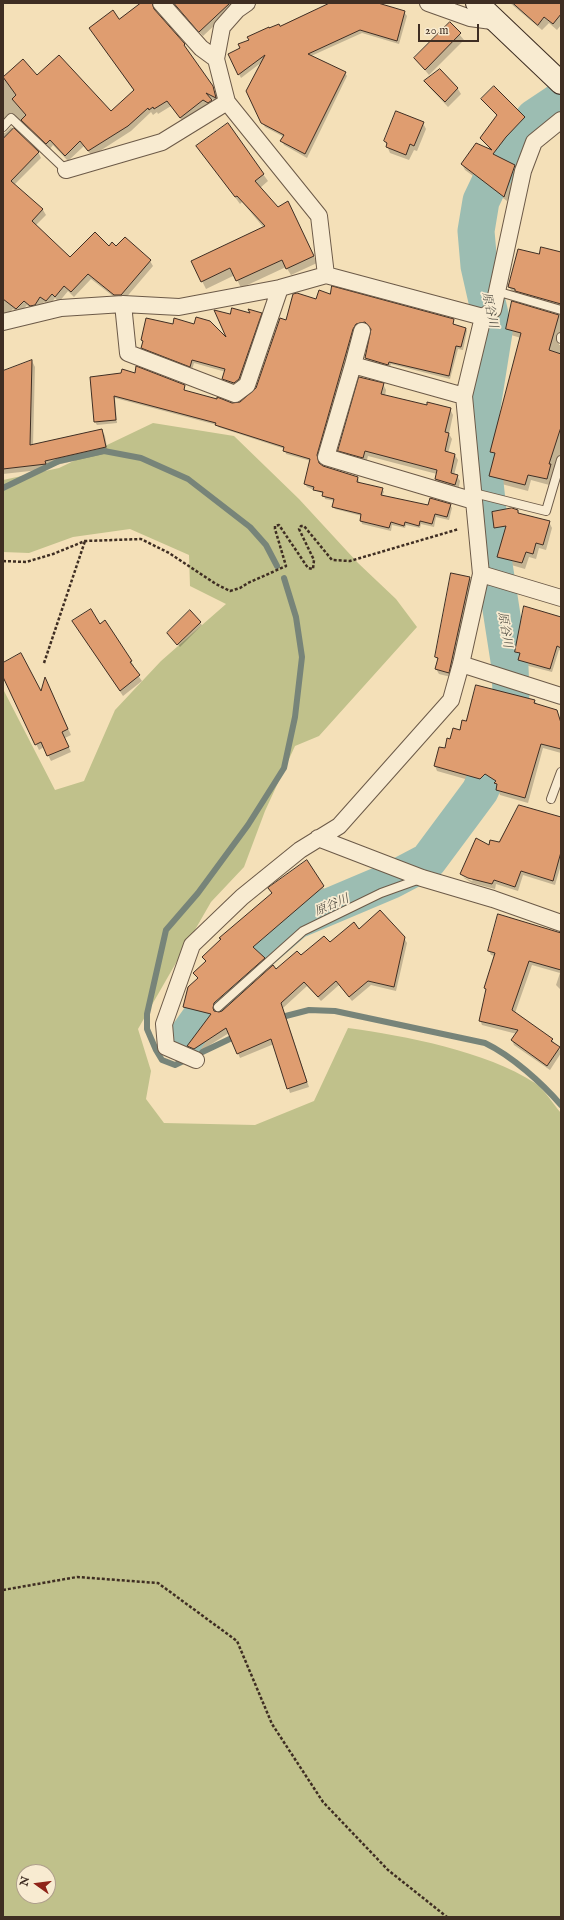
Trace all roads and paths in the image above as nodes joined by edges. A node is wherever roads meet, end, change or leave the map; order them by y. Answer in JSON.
{"nodes":[{"id":1,"x":161,"y":3,"type":"edge"},
{"id":2,"x":247,"y":3,"type":"edge"},
{"id":3,"x":428,"y":3,"type":"edge"},
{"id":4,"x":477,"y":3,"type":"edge"},
{"id":5,"x":499,"y":22,"type":"junction"},
{"id":6,"x":216,"y":60,"type":"junction"},
{"id":7,"x":561,"y":83,"type":"edge"},
{"id":8,"x":227,"y":102,"type":"junction"},
{"id":9,"x":561,"y":120,"type":"edge"},
{"id":10,"x":3,"y":126,"type":"edge"},
{"id":11,"x":66,"y":170,"type":"joint"},
{"id":12,"x":326,"y":275,"type":"junction"},
{"id":13,"x":280,"y":288,"type":"junction"},
{"id":14,"x":496,"y":291,"type":"junction"},
{"id":15,"x":124,"y":304,"type":"junction"},
{"id":16,"x":561,"y":310,"type":"edge"},
{"id":17,"x":483,"y":317,"type":"junction"},
{"id":18,"x":3,"y":322,"type":"edge"},
{"id":19,"x":362,"y":331,"type":"dead end"},
{"id":20,"x":353,"y":365,"type":"junction"},
{"id":21,"x":464,"y":396,"type":"junction"},
{"id":22,"x":561,"y":460,"type":"edge"},
{"id":23,"x":474,"y":497,"type":"junction"},
{"id":24,"x":477,"y":524,"type":"junction"},
{"id":25,"x":85,"y":541,"type":"junction"},
{"id":26,"x":3,"y":561,"type":"edge"},
{"id":27,"x":481,"y":574,"type":"junction"},
{"id":28,"x":561,"y":598,"type":"edge"},
{"id":29,"x":44,"y":663,"type":"dead end"},
{"id":30,"x":461,"y":664,"type":"junction"},
{"id":31,"x":561,"y":696,"type":"edge"},
{"id":32,"x":561,"y":772,"type":"edge"},
{"id":33,"x":551,"y":799,"type":"dead end"},
{"id":34,"x":318,"y":838,"type":"junction"},
{"id":35,"x":422,"y":878,"type":"junction"},
{"id":36,"x":561,"y":923,"type":"edge"},
{"id":37,"x":218,"y":1007,"type":"dead end"},
{"id":38,"x":196,"y":1060,"type":"dead end"},
{"id":39,"x":3,"y":1590,"type":"edge"},
{"id":40,"x":447,"y":1917,"type":"edge"}],
"edges":[{"from":1,"to":6,"type":"street"},
{"from":2,"to":6,"type":"street"},
{"from":3,"to":5,"type":"street"},
{"from":4,"to":5,"type":"street"},
{"from":5,"to":7,"type":"street"},
{"from":6,"to":8,"type":"street"},
{"from":8,"to":11,"type":"street"},
{"from":8,"to":12,"type":"street"},
{"from":9,"to":14,"type":"street"},
{"from":10,"to":11,"type":"lane"},
{"from":12,"to":13,"type":"street"},
{"from":12,"to":17,"type":"street"},
{"from":13,"to":15,"type":"street"},
{"from":13,"to":15,"type":"street"},
{"from":14,"to":16,"type":"lane"},
{"from":14,"to":17,"type":"street"},
{"from":15,"to":18,"type":"street"},
{"from":17,"to":21,"type":"street"},
{"from":19,"to":20,"type":"street"},
{"from":20,"to":21,"type":"street"},
{"from":20,"to":23,"type":"street"},
{"from":21,"to":23,"type":"street"},
{"from":22,"to":23,"type":"lane"},
{"from":23,"to":24,"type":"street"},
{"from":24,"to":25,"type":"path"},
{"from":24,"to":27,"type":"street"},
{"from":25,"to":26,"type":"path"},
{"from":25,"to":29,"type":"path"},
{"from":27,"to":28,"type":"street"},
{"from":27,"to":30,"type":"street"},
{"from":30,"to":31,"type":"street"},
{"from":30,"to":34,"type":"street"},
{"from":32,"to":33,"type":"lane"},
{"from":34,"to":35,"type":"street"},
{"from":34,"to":38,"type":"street"},
{"from":35,"to":36,"type":"street"},
{"from":35,"to":37,"type":"lane"},
{"from":39,"to":40,"type":"path"}]}
